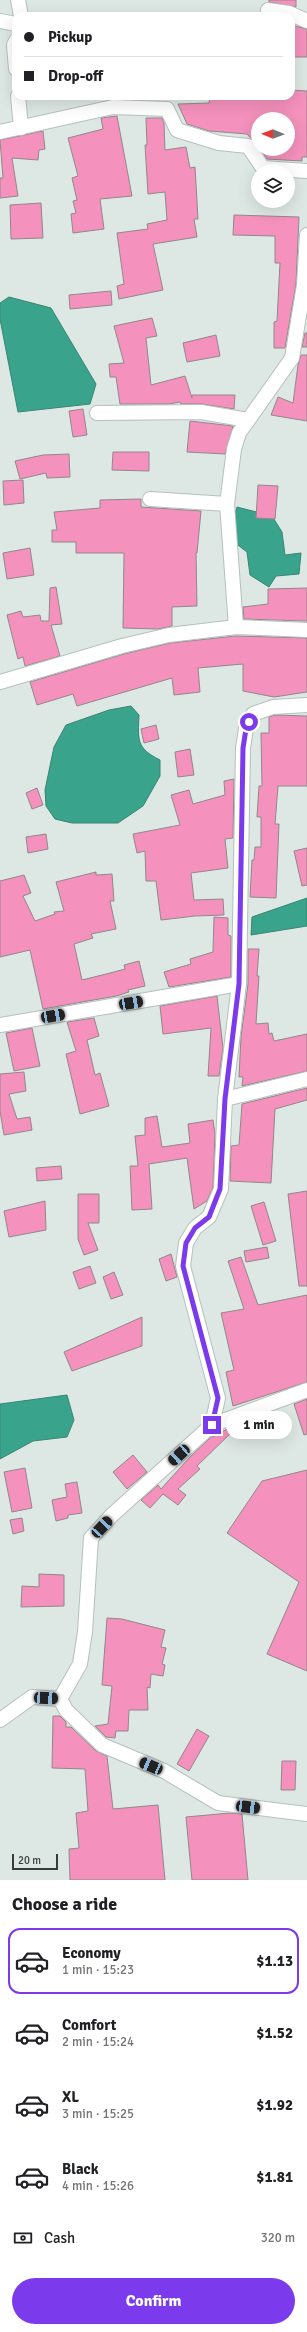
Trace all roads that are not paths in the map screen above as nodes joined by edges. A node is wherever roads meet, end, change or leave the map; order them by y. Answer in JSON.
{"nodes":[{"id":1,"x":18,"y":0,"type":"edge"},
{"id":2,"x":268,"y":10,"type":"dead end"},
{"id":3,"x":20,"y":12,"type":"edge"},
{"id":4,"x":282,"y":12,"type":"edge"},
{"id":5,"x":295,"y":16,"type":"edge"},
{"id":6,"x":0,"y":21,"type":"edge"},
{"id":7,"x":307,"y":21,"type":"edge"},
{"id":8,"x":12,"y":23,"type":"edge"},
{"id":9,"x":18,"y":100,"type":"edge"},
{"id":10,"x":21,"y":128,"type":"junction"},
{"id":11,"x":0,"y":132,"type":"edge"},
{"id":12,"x":307,"y":171,"type":"edge"},
{"id":13,"x":307,"y":235,"type":"edge"},
{"id":14,"x":97,"y":413,"type":"dead end"},
{"id":15,"x":248,"y":420,"type":"junction"},
{"id":16,"x":150,"y":499,"type":"dead end"},
{"id":17,"x":227,"y":504,"type":"junction"},
{"id":18,"x":236,"y":627,"type":"junction"},
{"id":19,"x":307,"y":630,"type":"edge"},
{"id":20,"x":0,"y":682,"type":"edge"},
{"id":21,"x":307,"y":705,"type":"edge"},
{"id":22,"x":239,"y":984,"type":"junction"},
{"id":23,"x":0,"y":1025,"type":"edge"},
{"id":24,"x":307,"y":1079,"type":"edge"},
{"id":25,"x":225,"y":1099,"type":"junction"},
{"id":26,"x":307,"y":1390,"type":"edge"},
{"id":27,"x":212,"y":1425,"type":"junction"},
{"id":28,"x":60,"y":1699,"type":"junction"},
{"id":29,"x":0,"y":1720,"type":"edge"},
{"id":30,"x":307,"y":1814,"type":"edge"}],
"edges":[{"from":1,"to":3,"type":"street"},
{"from":2,"to":4,"type":"street"},
{"from":5,"to":7,"type":"street"},
{"from":6,"to":8,"type":"street"},
{"from":9,"to":10,"type":"street"},
{"from":10,"to":11,"type":"street"},
{"from":10,"to":12,"type":"street"},
{"from":13,"to":15,"type":"street"},
{"from":14,"to":15,"type":"street"},
{"from":15,"to":17,"type":"street"},
{"from":16,"to":17,"type":"street"},
{"from":17,"to":18,"type":"street"},
{"from":18,"to":19,"type":"street"},
{"from":18,"to":20,"type":"street"},
{"from":21,"to":22,"type":"street"},
{"from":22,"to":23,"type":"street"},
{"from":22,"to":25,"type":"street"},
{"from":24,"to":25,"type":"street"},
{"from":25,"to":27,"type":"street"},
{"from":26,"to":27,"type":"street"},
{"from":27,"to":28,"type":"street"},
{"from":28,"to":29,"type":"street"},
{"from":28,"to":30,"type":"street"}]}
